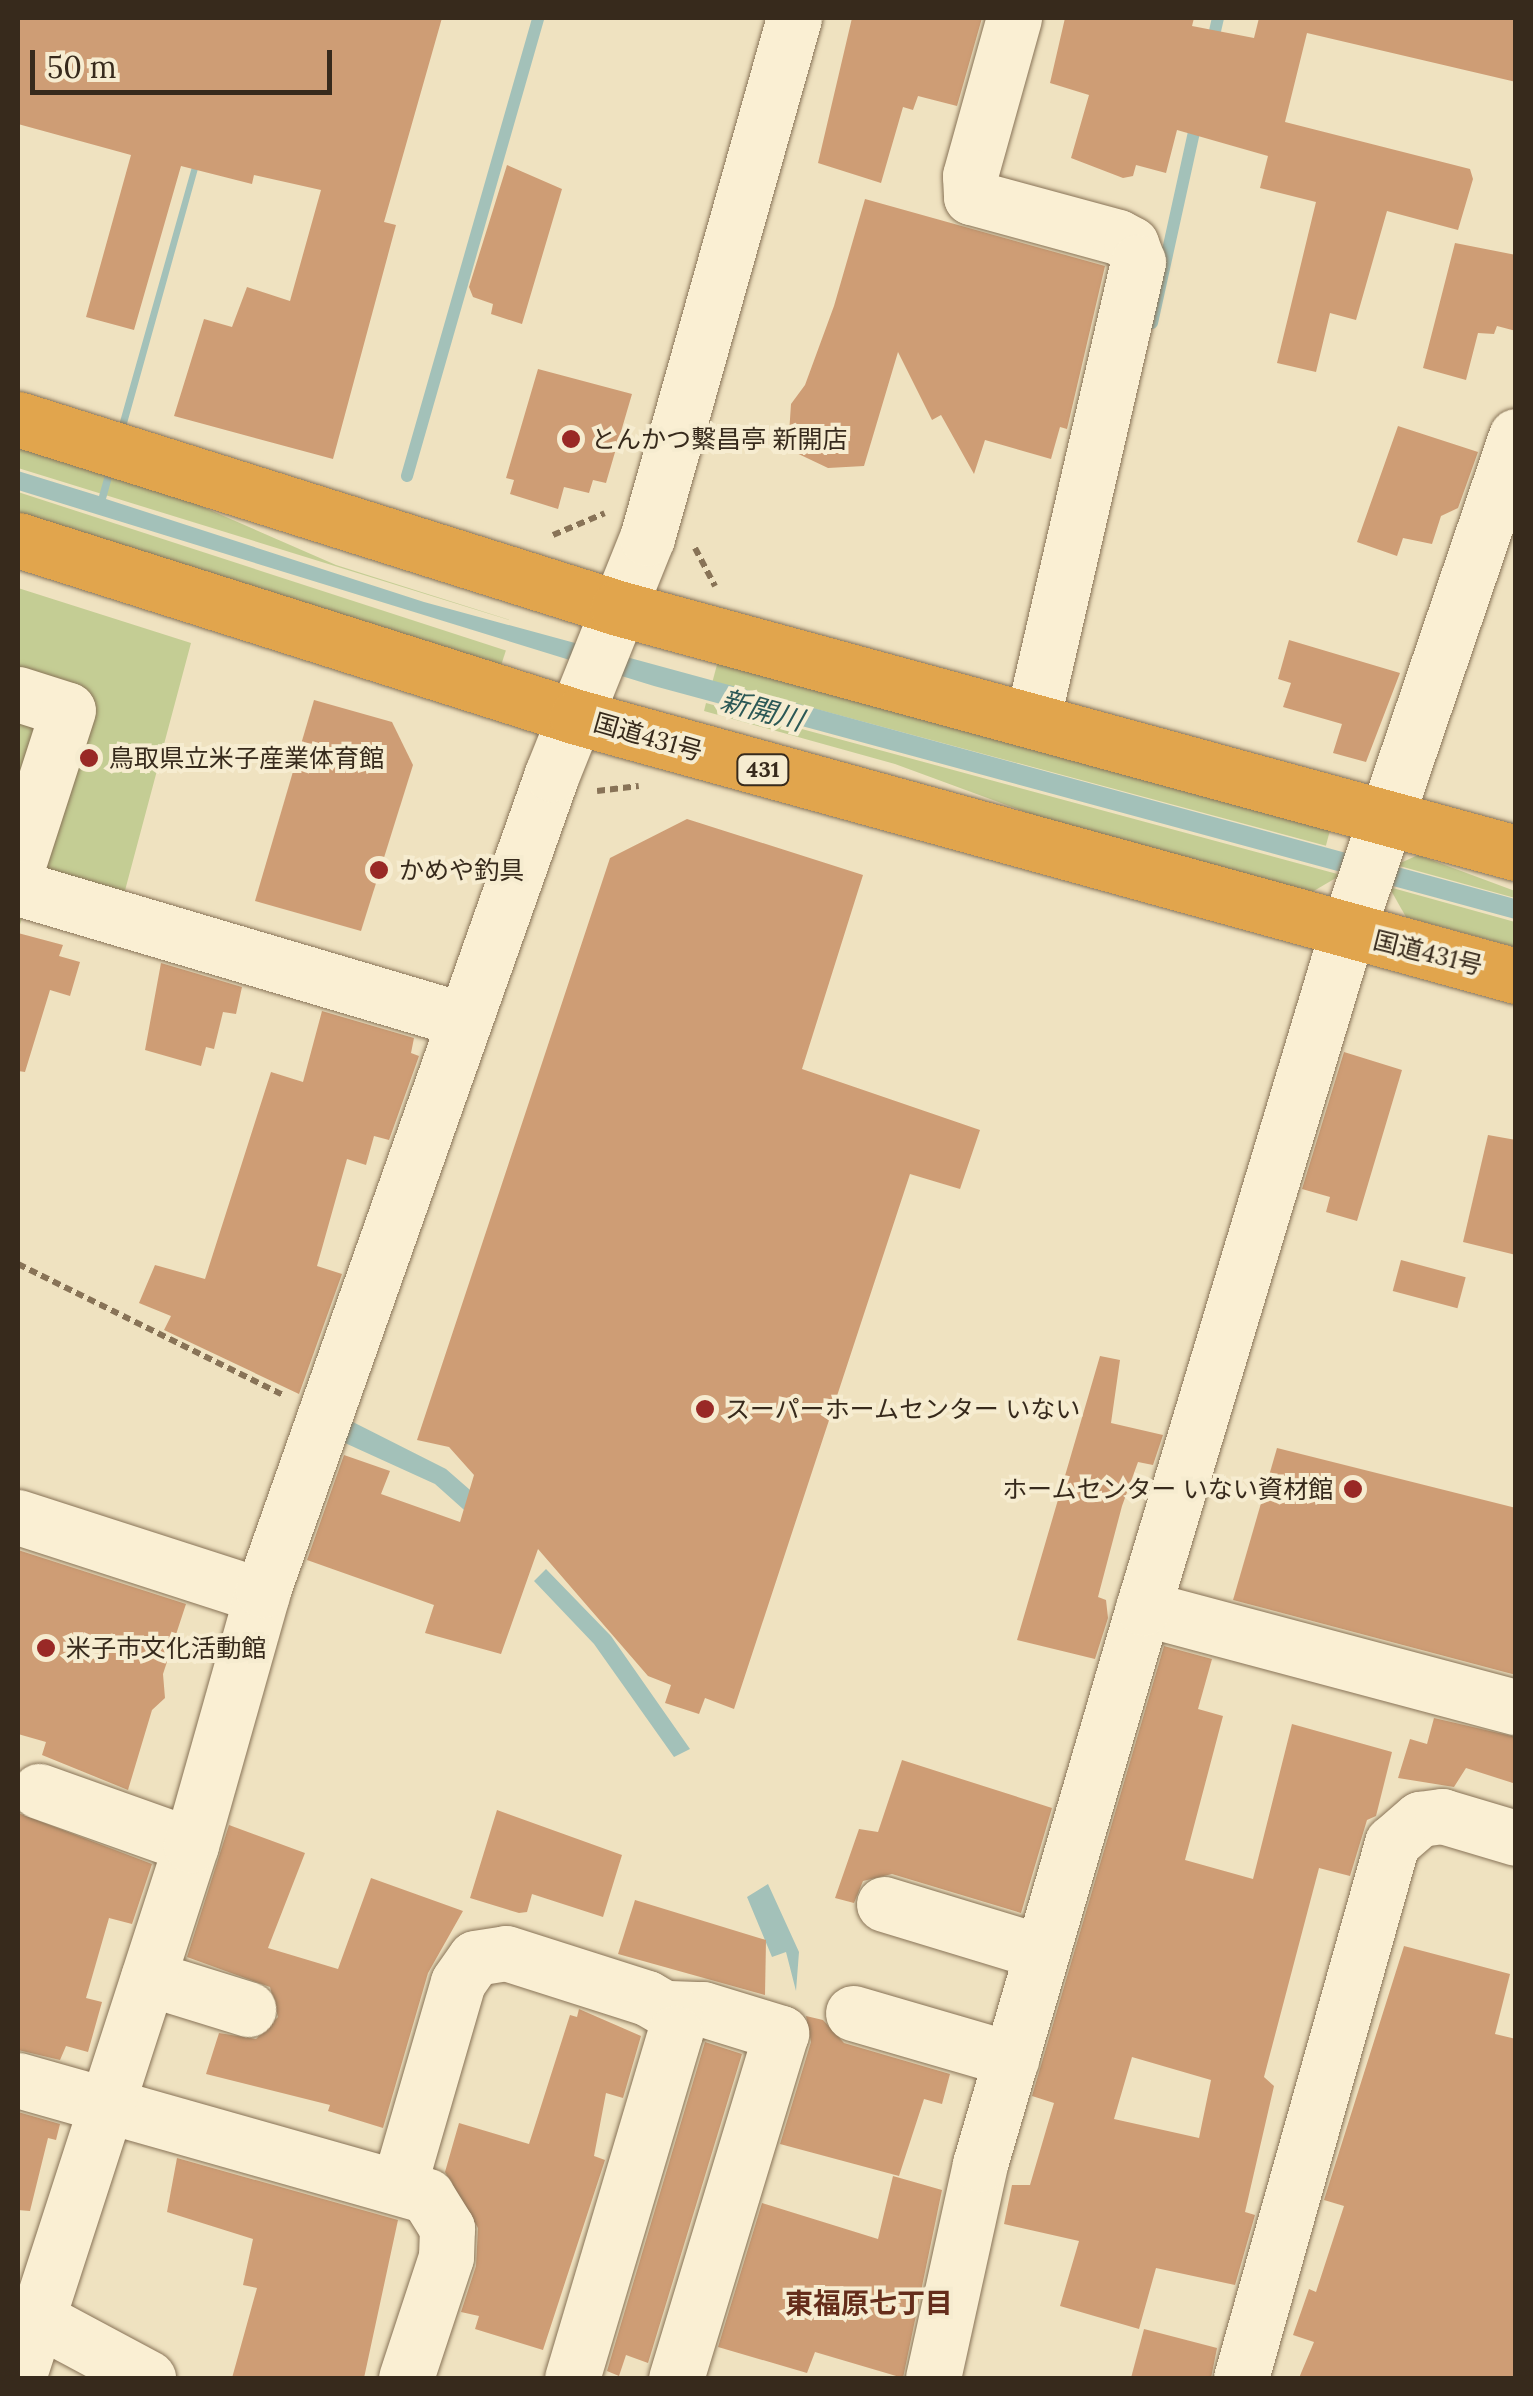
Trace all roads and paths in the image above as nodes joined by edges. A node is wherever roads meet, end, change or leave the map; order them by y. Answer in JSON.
{"nodes":[{"id":1,"x":794,"y":18,"type":"edge"},
{"id":2,"x":1014,"y":18,"type":"edge"},
{"id":3,"x":18,"y":419,"type":"edge"},
{"id":4,"x":1516,"y":436,"type":"edge"},
{"id":5,"x":613,"y":503,"type":"dead end"},
{"id":6,"x":538,"y":532,"type":"dead end"},
{"id":7,"x":692,"y":532,"type":"dead end"},
{"id":8,"x":18,"y":540,"type":"edge"},
{"id":9,"x":722,"y":597,"type":"dead end"},
{"id":10,"x":614,"y":619,"type":"junction"},
{"id":11,"x":18,"y":694,"type":"edge"},
{"id":12,"x":581,"y":704,"type":"junction"},
{"id":13,"x":1032,"y":720,"type":"junction"},
{"id":14,"x":1386,"y":823,"type":"junction"},
{"id":15,"x":1516,"y":853,"type":"edge"},
{"id":16,"x":18,"y":865,"type":"edge"},
{"id":17,"x":18,"y":888,"type":"edge"},
{"id":18,"x":1349,"y":927,"type":"junction"},
{"id":19,"x":1516,"y":976,"type":"edge"},
{"id":20,"x":463,"y":1020,"type":"junction"},
{"id":21,"x":18,"y":1264,"type":"edge"},
{"id":22,"x":325,"y":1416,"type":"junction"},
{"id":23,"x":18,"y":1517,"type":"edge"},
{"id":24,"x":262,"y":1596,"type":"junction"},
{"id":25,"x":1143,"y":1608,"type":"junction"},
{"id":26,"x":1516,"y":1707,"type":"edge"},
{"id":27,"x":38,"y":1791,"type":"dead end"},
{"id":28,"x":1516,"y":1838,"type":"edge"},
{"id":29,"x":191,"y":1845,"type":"junction"},
{"id":30,"x":884,"y":1904,"type":"dead end"},
{"id":31,"x":1042,"y":1952,"type":"junction"},
{"id":32,"x":148,"y":1978,"type":"junction"},
{"id":33,"x":669,"y":2008,"type":"junction"},
{"id":34,"x":248,"y":2009,"type":"dead end"},
{"id":35,"x":852,"y":2013,"type":"dead end"},
{"id":36,"x":1010,"y":2059,"type":"junction"},
{"id":37,"x":18,"y":2080,"type":"edge"},
{"id":38,"x":107,"y":2105,"type":"junction"},
{"id":39,"x":399,"y":2185,"type":"junction"},
{"id":40,"x":38,"y":2318,"type":"junction"},
{"id":41,"x":18,"y":2378,"type":"edge"},
{"id":42,"x":148,"y":2378,"type":"edge"},
{"id":43,"x":406,"y":2378,"type":"edge"},
{"id":44,"x":572,"y":2378,"type":"edge"},
{"id":45,"x":676,"y":2378,"type":"edge"},
{"id":46,"x":933,"y":2378,"type":"edge"},
{"id":47,"x":1241,"y":2378,"type":"edge"}],
"edges":[{"from":1,"to":10,"type":"street"},
{"from":2,"to":13,"type":"street"},
{"from":3,"to":10,"type":"highway"},
{"from":4,"to":14,"type":"street"},
{"from":5,"to":6,"type":"path"},
{"from":7,"to":9,"type":"path"},
{"from":8,"to":12,"type":"highway","name":"国道431号","number":"431"},
{"from":10,"to":12,"type":"street"},
{"from":10,"to":13,"type":"highway"},
{"from":11,"to":16,"type":"street"},
{"from":12,"to":18,"type":"highway","name":"国道431号","number":"431"},
{"from":12,"to":20,"type":"street"},
{"from":13,"to":14,"type":"highway"},
{"from":14,"to":15,"type":"highway"},
{"from":14,"to":18,"type":"street"},
{"from":17,"to":20,"type":"street"},
{"from":18,"to":19,"type":"highway","name":"国道431号","number":"431"},
{"from":18,"to":25,"type":"street"},
{"from":20,"to":22,"type":"street"},
{"from":21,"to":22,"type":"path"},
{"from":22,"to":24,"type":"street"},
{"from":23,"to":24,"type":"street"},
{"from":24,"to":29,"type":"street"},
{"from":25,"to":26,"type":"street"},
{"from":25,"to":31,"type":"street"},
{"from":27,"to":29,"type":"street"},
{"from":28,"to":47,"type":"street"},
{"from":29,"to":32,"type":"street"},
{"from":30,"to":31,"type":"street"},
{"from":31,"to":36,"type":"street"},
{"from":32,"to":34,"type":"street"},
{"from":32,"to":38,"type":"street"},
{"from":33,"to":39,"type":"street"},
{"from":33,"to":44,"type":"street"},
{"from":33,"to":45,"type":"street"},
{"from":35,"to":36,"type":"street"},
{"from":36,"to":46,"type":"street"},
{"from":37,"to":38,"type":"street"},
{"from":38,"to":39,"type":"street"},
{"from":38,"to":40,"type":"street"},
{"from":39,"to":43,"type":"street"},
{"from":40,"to":41,"type":"street"},
{"from":40,"to":42,"type":"street"}]}
